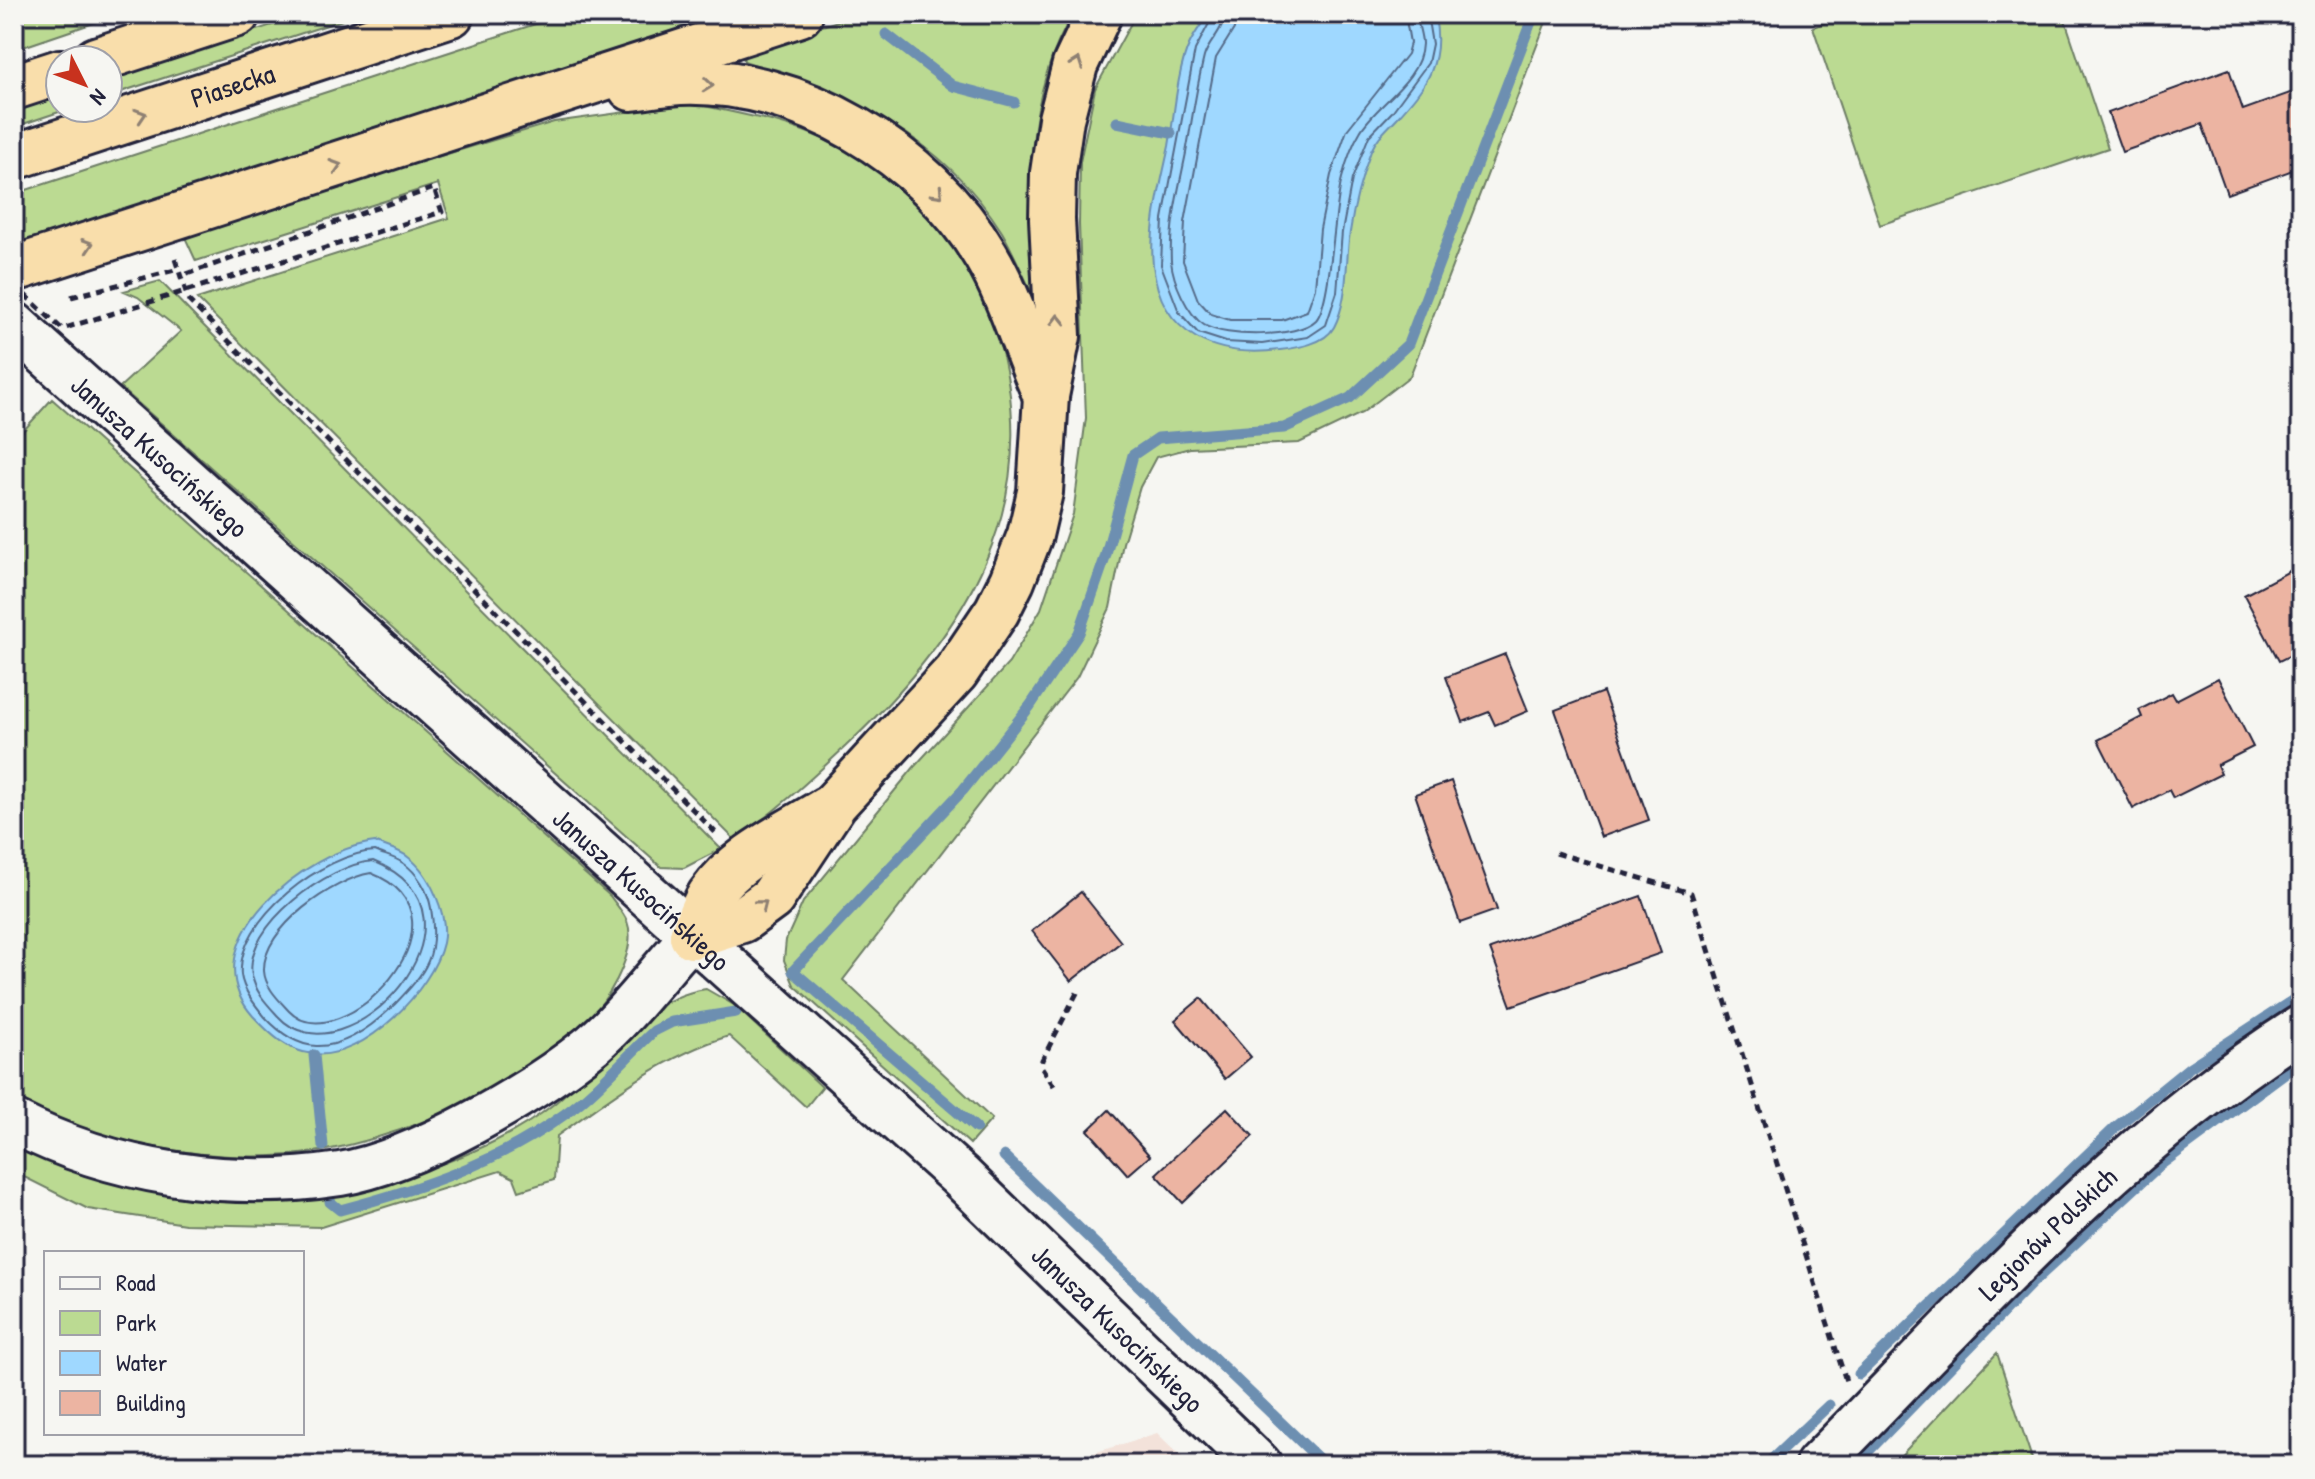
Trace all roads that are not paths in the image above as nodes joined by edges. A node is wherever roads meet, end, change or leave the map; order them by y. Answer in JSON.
{"nodes":[{"id":1,"x":237,"y":14,"type":"edge"},
{"id":2,"x":451,"y":14,"type":"edge"},
{"id":3,"x":800,"y":14,"type":"edge"},
{"id":4,"x":1099,"y":14,"type":"edge"},
{"id":5,"x":124,"y":51,"type":"edge"},
{"id":6,"x":44,"y":77,"type":"edge"},
{"id":7,"x":14,"y":87,"type":"edge"},
{"id":8,"x":547,"y":99,"type":"junction"},
{"id":9,"x":14,"y":157,"type":"edge"},
{"id":10,"x":14,"y":269,"type":"edge"},
{"id":11,"x":26,"y":316,"type":"edge"},
{"id":12,"x":1046,"y":396,"type":"junction"},
{"id":13,"x":835,"y":803,"type":"junction"},
{"id":14,"x":692,"y":936,"type":"junction"},
{"id":15,"x":2301,"y":1028,"type":"edge"},
{"id":16,"x":14,"y":1122,"type":"edge"},
{"id":17,"x":1259,"y":1465,"type":"edge"},
{"id":18,"x":1818,"y":1465,"type":"edge"}],
"edges":[{"from":1,"to":5,"type":"highway"},
{"from":9,"to":2,"type":"highway","name":"Piasecka","one_way":true},
{"from":3,"to":8,"type":"highway"},
{"from":12,"to":4,"type":"highway","one_way":true},
{"from":6,"to":7,"type":"highway"},
{"from":10,"to":8,"type":"highway","one_way":true},
{"from":8,"to":12,"type":"highway","one_way":true},
{"from":11,"to":14,"type":"street","name":"Janusza Kusocińskiego"},
{"from":12,"to":13,"type":"highway"},
{"from":13,"to":14,"type":"highway"},
{"from":14,"to":13,"type":"highway","one_way":true},
{"from":14,"to":16,"type":"street"},
{"from":14,"to":17,"type":"street","name":"Janusza Kusocińskiego"},
{"from":15,"to":18,"type":"street","name":"Legionów Polskich"}]}
